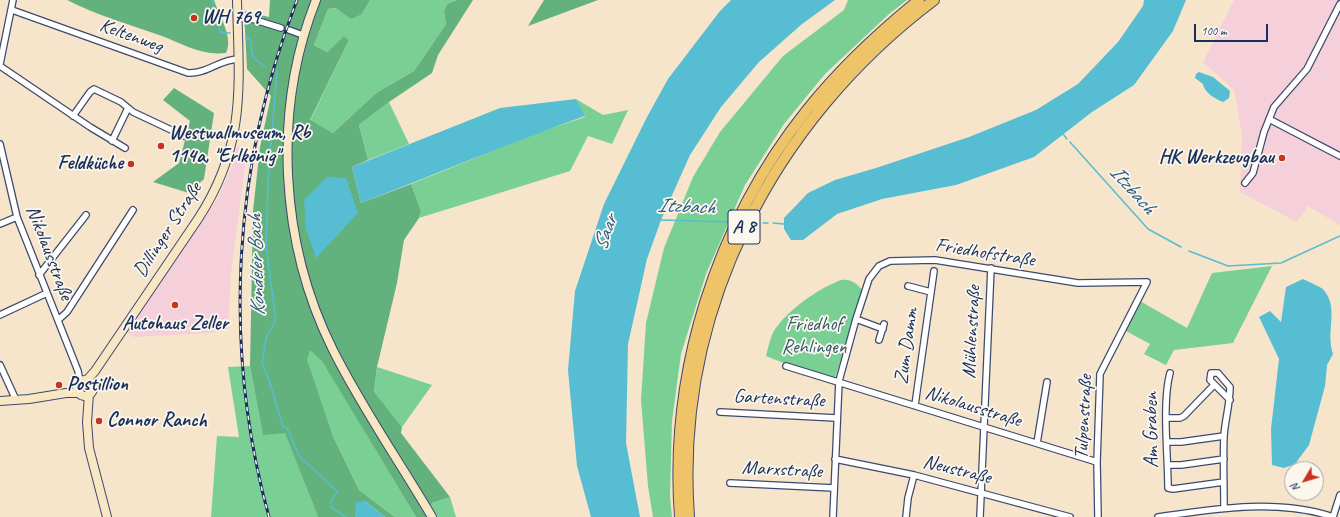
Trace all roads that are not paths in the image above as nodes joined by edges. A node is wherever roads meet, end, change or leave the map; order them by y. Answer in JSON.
{"nodes":[{"id":1,"x":14,"y":0,"type":"edge"},
{"id":2,"x":238,"y":0,"type":"edge"},
{"id":3,"x":316,"y":0,"type":"edge"},
{"id":4,"x":919,"y":0,"type":"edge"},
{"id":5,"x":934,"y":0,"type":"edge"},
{"id":6,"x":1340,"y":4,"type":"edge"},
{"id":7,"x":12,"y":10,"type":"junction"},
{"id":8,"x":238,"y":18,"type":"junction"},
{"id":9,"x":281,"y":28,"type":"dead end"},
{"id":10,"x":288,"y":30,"type":"dead end"},
{"id":11,"x":300,"y":34,"type":"dead end"},
{"id":12,"x":239,"y":59,"type":"junction"},
{"id":13,"x":0,"y":65,"type":"edge"},
{"id":14,"x":128,"y":108,"type":"junction"},
{"id":15,"x":73,"y":116,"type":"junction"},
{"id":16,"x":1269,"y":119,"type":"junction"},
{"id":17,"x":184,"y":136,"type":"dead end"},
{"id":18,"x":112,"y":141,"type":"junction"},
{"id":19,"x":0,"y":144,"type":"edge"},
{"id":20,"x":125,"y":148,"type":"dead end"},
{"id":21,"x":1340,"y":156,"type":"edge"},
{"id":22,"x":1245,"y":183,"type":"dead end"},
{"id":23,"x":133,"y":210,"type":"dead end"},
{"id":24,"x":86,"y":215,"type":"dead end"},
{"id":25,"x":17,"y":217,"type":"junction"},
{"id":26,"x":0,"y":224,"type":"edge"},
{"id":27,"x":991,"y":268,"type":"junction"},
{"id":28,"x":934,"y":271,"type":"dead end"},
{"id":29,"x":39,"y":275,"type":"junction"},
{"id":30,"x":1146,"y":282,"type":"joint"},
{"id":31,"x":908,"y":286,"type":"dead end"},
{"id":32,"x":931,"y":292,"type":"junction"},
{"id":33,"x":47,"y":293,"type":"junction"},
{"id":34,"x":0,"y":315,"type":"edge"},
{"id":35,"x":58,"y":320,"type":"junction"},
{"id":36,"x":856,"y":320,"type":"junction"},
{"id":37,"x":879,"y":340,"type":"dead end"},
{"id":38,"x":0,"y":365,"type":"edge"},
{"id":39,"x":786,"y":366,"type":"dead end"},
{"id":40,"x":1170,"y":373,"type":"dead end"},
{"id":41,"x":839,"y":381,"type":"junction"},
{"id":42,"x":1047,"y":382,"type":"dead end"},
{"id":43,"x":1214,"y":385,"type":"junction"},
{"id":44,"x":84,"y":387,"type":"junction"},
{"id":45,"x":16,"y":400,"type":"junction"},
{"id":46,"x":1230,"y":400,"type":"junction"},
{"id":47,"x":0,"y":401,"type":"edge"},
{"id":48,"x":915,"y":405,"type":"junction"},
{"id":49,"x":720,"y":412,"type":"dead end"},
{"id":50,"x":836,"y":418,"type":"junction"},
{"id":51,"x":1167,"y":418,"type":"junction"},
{"id":52,"x":984,"y":427,"type":"junction"},
{"id":53,"x":1224,"y":436,"type":"junction"},
{"id":54,"x":1167,"y":442,"type":"junction"},
{"id":55,"x":1037,"y":443,"type":"junction"},
{"id":56,"x":835,"y":459,"type":"junction"},
{"id":57,"x":1224,"y":459,"type":"junction"},
{"id":58,"x":1098,"y":462,"type":"junction"},
{"id":59,"x":1168,"y":465,"type":"junction"},
{"id":60,"x":914,"y":475,"type":"junction"},
{"id":61,"x":1224,"y":482,"type":"junction"},
{"id":62,"x":730,"y":483,"type":"dead end"},
{"id":63,"x":834,"y":488,"type":"junction"},
{"id":64,"x":980,"y":492,"type":"junction"},
{"id":65,"x":1340,"y":495,"type":"edge"},
{"id":66,"x":1224,"y":508,"type":"junction"},
{"id":67,"x":1195,"y":514,"type":"edge"},
{"id":68,"x":107,"y":517,"type":"edge"},
{"id":69,"x":432,"y":517,"type":"edge"},
{"id":70,"x":680,"y":517,"type":"edge"},
{"id":71,"x":689,"y":517,"type":"edge"},
{"id":72,"x":833,"y":517,"type":"edge"},
{"id":73,"x":906,"y":517,"type":"edge"},
{"id":74,"x":980,"y":517,"type":"edge"},
{"id":75,"x":1070,"y":517,"type":"edge"},
{"id":76,"x":1098,"y":517,"type":"edge"},
{"id":77,"x":1158,"y":517,"type":"edge"},
{"id":78,"x":1333,"y":517,"type":"edge"}],
"edges":[{"from":1,"to":7,"type":"street"},
{"from":2,"to":8,"type":"street","name":"Dillinger Straße"},
{"from":3,"to":69,"type":"street"},
{"from":4,"to":70,"type":"highway","number":"A 8"},
{"from":5,"to":71,"type":"highway","number":"A 8"},
{"from":6,"to":16,"type":"street"},
{"from":7,"to":12,"type":"street","name":"Keltenweg"},
{"from":7,"to":13,"type":"street"},
{"from":8,"to":9,"type":"street"},
{"from":8,"to":12,"type":"street","name":"Dillinger Straße"},
{"from":10,"to":11,"type":"street"},
{"from":12,"to":44,"type":"street","name":"Dillinger Straße"},
{"from":13,"to":15,"type":"street"},
{"from":14,"to":15,"type":"street"},
{"from":14,"to":17,"type":"street"},
{"from":14,"to":18,"type":"street"},
{"from":15,"to":18,"type":"street"},
{"from":16,"to":21,"type":"street"},
{"from":16,"to":22,"type":"street"},
{"from":18,"to":20,"type":"street"},
{"from":19,"to":25,"type":"street","name":"Nikolausstraße"},
{"from":23,"to":35,"type":"street"},
{"from":24,"to":29,"type":"street"},
{"from":25,"to":26,"type":"street"},
{"from":25,"to":29,"type":"street","name":"Nikolausstraße"},
{"from":27,"to":30,"type":"street","name":"Friedhofstraße"},
{"from":27,"to":36,"type":"street","name":"Friedhofstraße"},
{"from":27,"to":52,"type":"street","name":"Mühlenstraße"},
{"from":28,"to":32,"type":"street","name":"Zum Damm"},
{"from":29,"to":33,"type":"street","name":"Nikolausstraße"},
{"from":30,"to":58,"type":"street","name":"Tulpenstraße"},
{"from":31,"to":32,"type":"street","name":"Zum Damm"},
{"from":32,"to":48,"type":"street","name":"Zum Damm"},
{"from":33,"to":34,"type":"street"},
{"from":33,"to":35,"type":"street","name":"Nikolausstraße"},
{"from":35,"to":44,"type":"street","name":"Nikolausstraße"},
{"from":36,"to":37,"type":"street"},
{"from":36,"to":41,"type":"street","name":"Friedhofstraße"},
{"from":38,"to":45,"type":"street"},
{"from":39,"to":41,"type":"street","name":"Nikolausstraße"},
{"from":40,"to":51,"type":"street","name":"Am Graben"},
{"from":41,"to":48,"type":"street","name":"Nikolausstraße"},
{"from":41,"to":50,"type":"street","name":"Friedhofstraße"},
{"from":42,"to":55,"type":"street"},
{"from":43,"to":46,"type":"street"},
{"from":43,"to":46,"type":"street"},
{"from":43,"to":51,"type":"street"},
{"from":44,"to":45,"type":"street"},
{"from":44,"to":68,"type":"street","name":"Dillinger Straße"},
{"from":45,"to":47,"type":"street"},
{"from":46,"to":53,"type":"street"},
{"from":48,"to":52,"type":"street","name":"Nikolausstraße"},
{"from":49,"to":50,"type":"street","name":"Gartenstraße"},
{"from":50,"to":56,"type":"street","name":"Friedhofstraße"},
{"from":51,"to":54,"type":"street","name":"Am Graben"},
{"from":52,"to":55,"type":"street","name":"Nikolausstraße"},
{"from":52,"to":64,"type":"street","name":"Mühlenstraße"},
{"from":53,"to":54,"type":"street"},
{"from":53,"to":57,"type":"street"},
{"from":54,"to":59,"type":"street","name":"Am Graben"},
{"from":55,"to":58,"type":"street","name":"Nikolausstraße"},
{"from":56,"to":60,"type":"street","name":"Neustraße"},
{"from":56,"to":63,"type":"street","name":"Friedhofstraße"},
{"from":57,"to":59,"type":"street"},
{"from":57,"to":61,"type":"street"},
{"from":58,"to":76,"type":"street","name":"Tulpenstraße"},
{"from":59,"to":61,"type":"street","name":"Am Graben"},
{"from":60,"to":64,"type":"street","name":"Neustraße"},
{"from":60,"to":73,"type":"street"},
{"from":61,"to":66,"type":"street"},
{"from":62,"to":63,"type":"street","name":"Marxstraße"},
{"from":63,"to":72,"type":"street","name":"Friedhofstraße"},
{"from":64,"to":74,"type":"street","name":"Mühlenstraße"},
{"from":64,"to":75,"type":"street","name":"Neustraße"},
{"from":65,"to":78,"type":"street"},
{"from":66,"to":67,"type":"street"},
{"from":66,"to":78,"type":"street"},
{"from":67,"to":77,"type":"street"}]}
